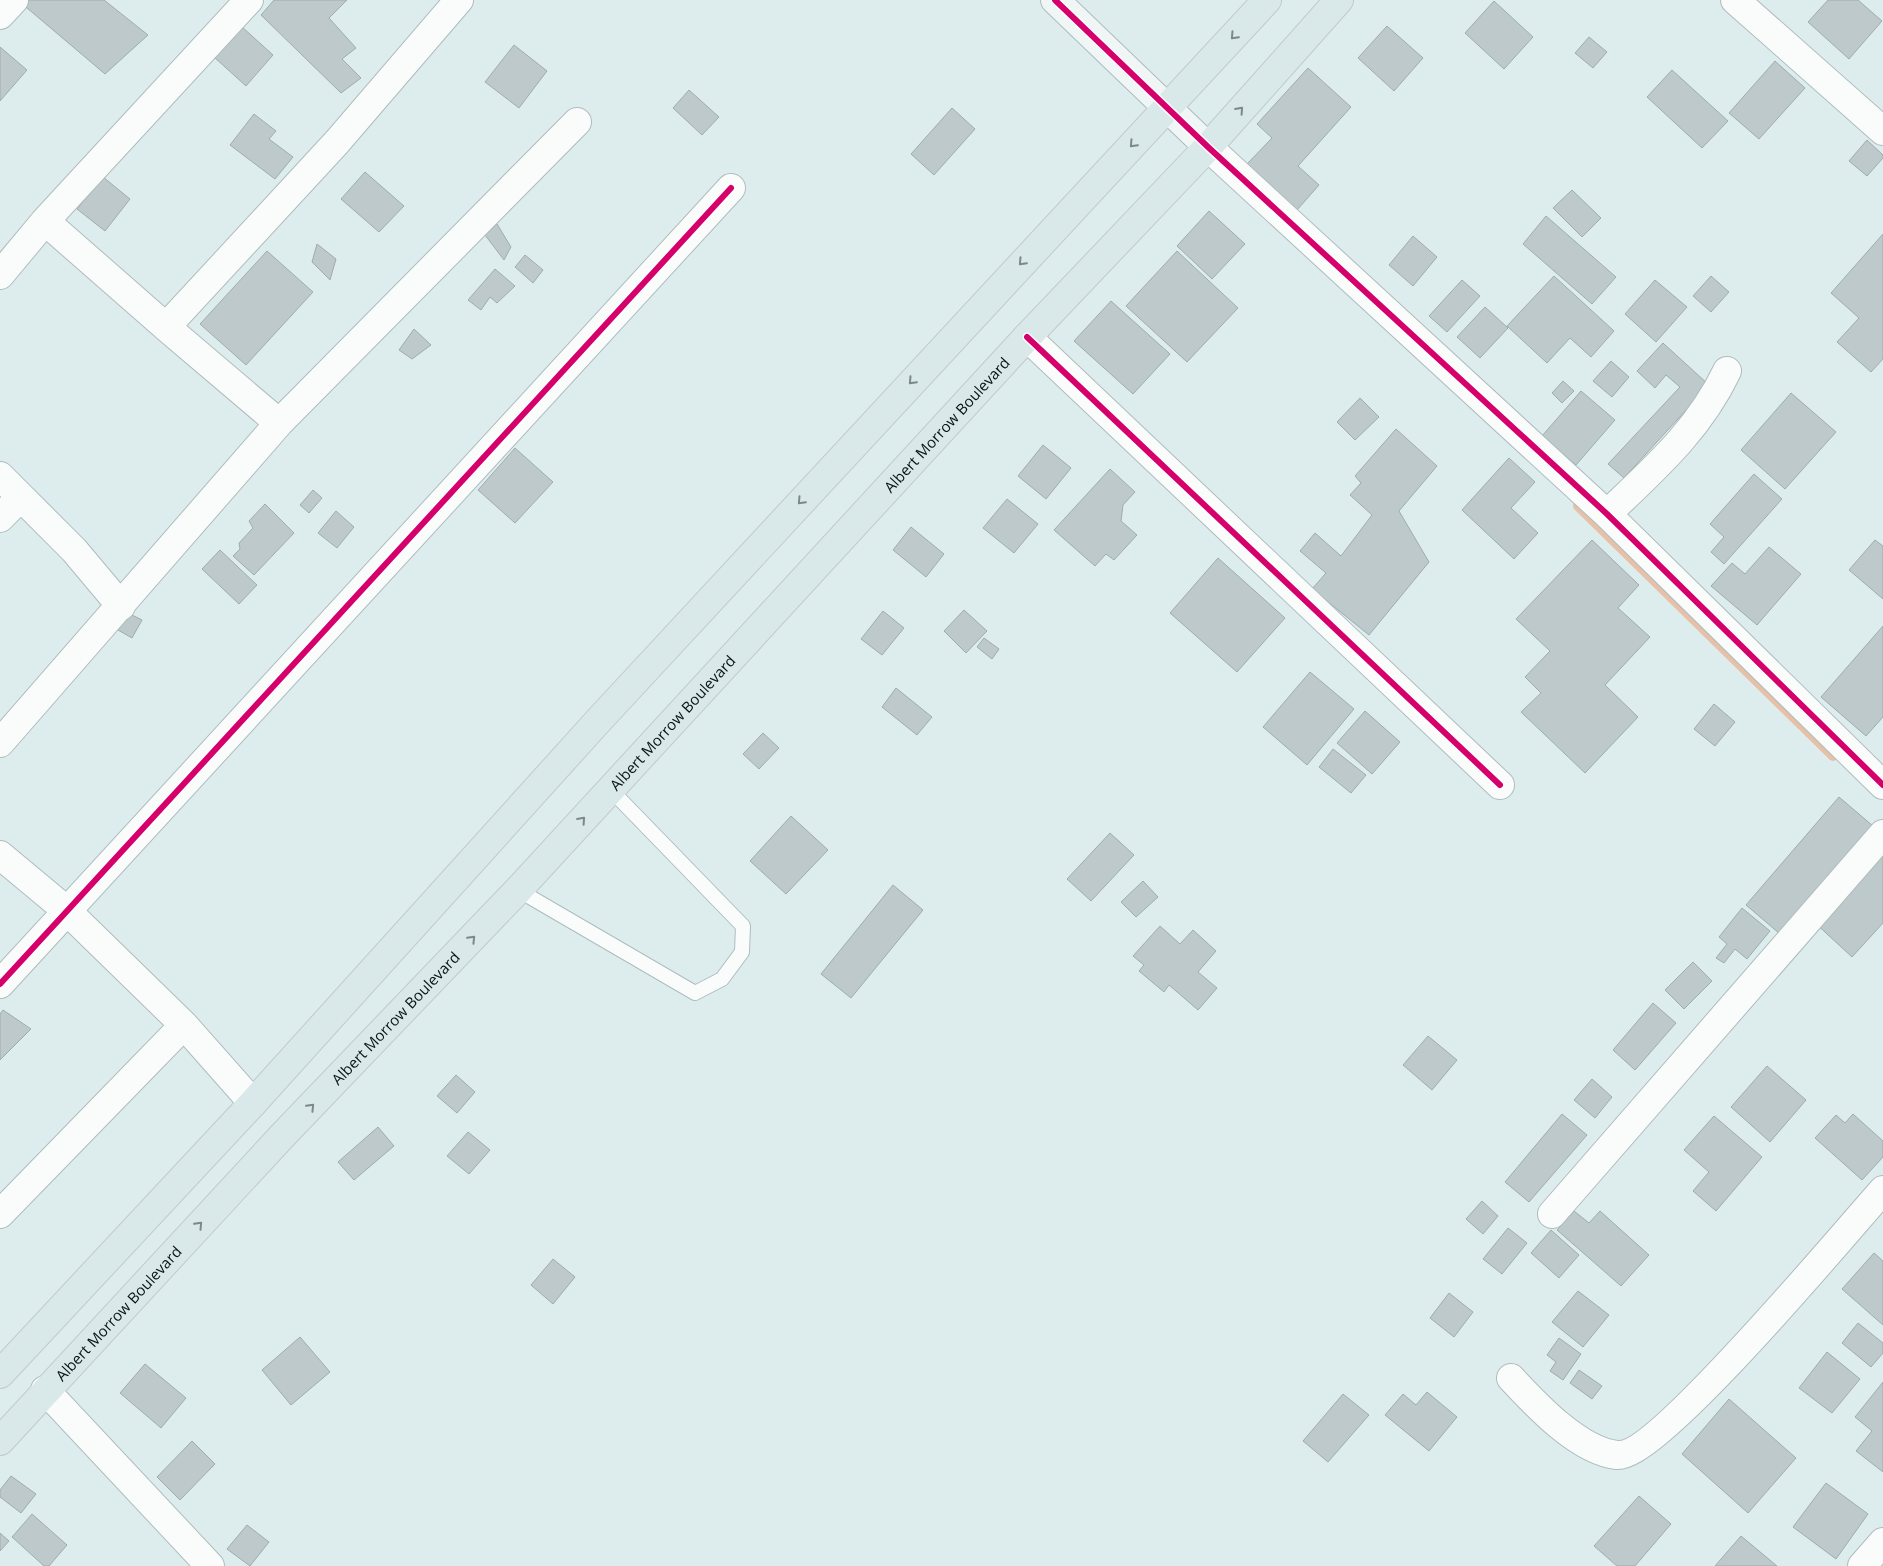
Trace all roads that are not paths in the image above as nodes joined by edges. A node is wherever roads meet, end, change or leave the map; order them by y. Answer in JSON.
{"nodes":[{"id":1,"x":14,"y":0,"type":"edge"},
{"id":2,"x":249,"y":0,"type":"edge"},
{"id":3,"x":459,"y":0,"type":"edge"},
{"id":4,"x":1056,"y":0,"type":"edge"},
{"id":5,"x":1267,"y":0,"type":"edge"},
{"id":6,"x":1338,"y":0,"type":"edge"},
{"id":7,"x":1735,"y":0,"type":"edge"},
{"id":8,"x":0,"y":15,"type":"edge"},
{"id":9,"x":1167,"y":108,"type":"junction"},
{"id":10,"x":577,"y":122,"type":"dead end"},
{"id":11,"x":1883,"y":131,"type":"edge"},
{"id":12,"x":1208,"y":147,"type":"junction"},
{"id":13,"x":731,"y":188,"type":"dead end"},
{"id":14,"x":45,"y":221,"type":"junction"},
{"id":15,"x":0,"y":276,"type":"edge"},
{"id":16,"x":166,"y":327,"type":"junction"},
{"id":17,"x":1027,"y":337,"type":"junction"},
{"id":18,"x":1726,"y":371,"type":"dead end"},
{"id":19,"x":280,"y":423,"type":"junction"},
{"id":20,"x":0,"y":476,"type":"edge"},
{"id":21,"x":21,"y":497,"type":"junction"},
{"id":22,"x":1608,"y":514,"type":"junction"},
{"id":23,"x":0,"y":518,"type":"edge"},
{"id":24,"x":122,"y":606,"type":"junction"},
{"id":25,"x":0,"y":743,"type":"edge"},
{"id":26,"x":1500,"y":785,"type":"dead end"},
{"id":27,"x":1883,"y":785,"type":"edge"},
{"id":28,"x":610,"y":789,"type":"junction"},
{"id":29,"x":1883,"y":834,"type":"edge"},
{"id":30,"x":0,"y":855,"type":"edge"},
{"id":31,"x":518,"y":890,"type":"junction"},
{"id":32,"x":66,"y":910,"type":"junction"},
{"id":33,"x":0,"y":984,"type":"edge"},
{"id":34,"x":184,"y":1024,"type":"junction"},
{"id":35,"x":253,"y":1103,"type":"junction"},
{"id":36,"x":1883,"y":1190,"type":"edge"},
{"id":37,"x":0,"y":1214,"type":"edge"},
{"id":38,"x":1552,"y":1214,"type":"dead end"},
{"id":39,"x":0,"y":1374,"type":"edge"},
{"id":40,"x":1511,"y":1378,"type":"dead end"},
{"id":41,"x":45,"y":1390,"type":"junction"},
{"id":42,"x":0,"y":1441,"type":"edge"},
{"id":43,"x":1883,"y":1542,"type":"edge"},
{"id":44,"x":210,"y":1566,"type":"edge"},
{"id":45,"x":1862,"y":1566,"type":"edge"}],
"edges":[{"from":1,"to":8,"type":"street"},
{"from":2,"to":14,"type":"street"},
{"from":3,"to":16,"type":"street"},
{"from":4,"to":9,"type":"street"},
{"from":5,"to":9,"type":"highway","one_way":true},
{"from":12,"to":6,"type":"highway","name":"Albert Morrow Boulevard","one_way":true},
{"from":7,"to":11,"type":"street"},
{"from":9,"to":12,"type":"street"},
{"from":9,"to":35,"type":"highway","one_way":true},
{"from":10,"to":19,"type":"street"},
{"from":12,"to":17,"type":"highway","name":"Albert Morrow Boulevard"},
{"from":12,"to":22,"type":"street"},
{"from":13,"to":32,"type":"street"},
{"from":14,"to":15,"type":"street"},
{"from":14,"to":16,"type":"street"},
{"from":16,"to":19,"type":"street"},
{"from":17,"to":26,"type":"street"},
{"from":17,"to":28,"type":"highway","name":"Albert Morrow Boulevard"},
{"from":18,"to":22,"type":"street"},
{"from":19,"to":24,"type":"street"},
{"from":20,"to":21,"type":"street"},
{"from":21,"to":23,"type":"street"},
{"from":21,"to":24,"type":"street"},
{"from":22,"to":27,"type":"street"},
{"from":24,"to":25,"type":"street"},
{"from":31,"to":28,"type":"highway","name":"Albert Morrow Boulevard","one_way":true},
{"from":28,"to":31,"type":"lane"},
{"from":29,"to":38,"type":"street"},
{"from":30,"to":32,"type":"street"},
{"from":41,"to":31,"type":"highway","name":"Albert Morrow Boulevard","one_way":true},
{"from":32,"to":33,"type":"street"},
{"from":32,"to":34,"type":"street"},
{"from":34,"to":35,"type":"street"},
{"from":34,"to":37,"type":"street"},
{"from":35,"to":39,"type":"highway"},
{"from":36,"to":40,"type":"street"},
{"from":41,"to":42,"type":"highway","name":"Albert Morrow Boulevard"},
{"from":41,"to":44,"type":"street"},
{"from":43,"to":45,"type":"street"}]}
